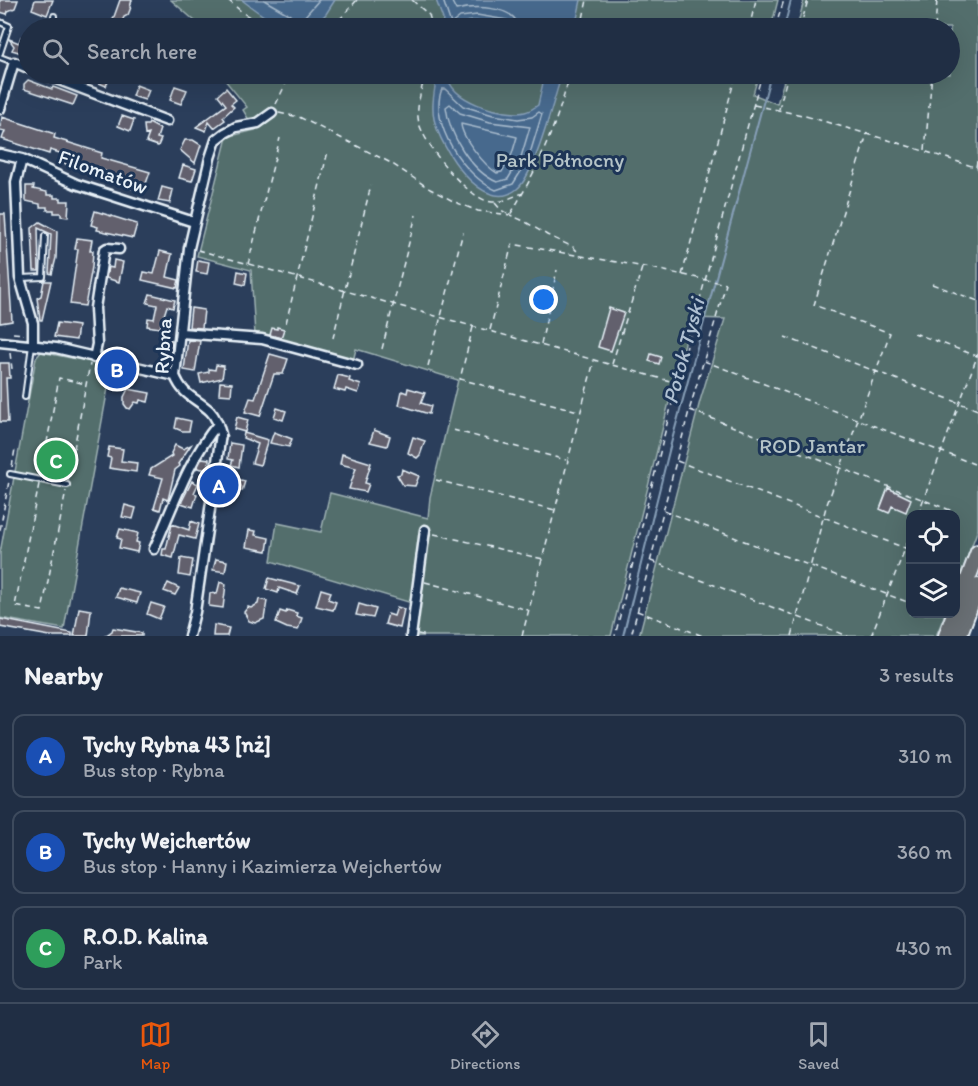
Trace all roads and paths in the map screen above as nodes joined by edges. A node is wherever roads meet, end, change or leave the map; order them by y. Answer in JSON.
{"nodes":[{"id":1,"x":228,"y":0,"type":"edge"},
{"id":2,"x":357,"y":0,"type":"edge"},
{"id":3,"x":412,"y":0,"type":"edge"},
{"id":4,"x":587,"y":0,"type":"edge"},
{"id":5,"x":756,"y":0,"type":"edge"},
{"id":6,"x":784,"y":0,"type":"edge"},
{"id":7,"x":808,"y":0,"type":"edge"},
{"id":8,"x":937,"y":0,"type":"edge"},
{"id":9,"x":252,"y":18,"type":"edge"},
{"id":10,"x":341,"y":18,"type":"edge"},
{"id":11,"x":430,"y":18,"type":"edge"},
{"id":12,"x":583,"y":18,"type":"edge"},
{"id":13,"x":751,"y":18,"type":"edge"},
{"id":14,"x":778,"y":18,"type":"edge"},
{"id":15,"x":803,"y":18,"type":"edge"},
{"id":16,"x":936,"y":18,"type":"edge"},
{"id":17,"x":0,"y":22,"type":"edge"},
{"id":18,"x":0,"y":55,"type":"edge"},
{"id":19,"x":14,"y":62,"type":"junction"},
{"id":20,"x":18,"y":64,"type":"edge"},
{"id":21,"x":69,"y":84,"type":"edge"},
{"id":22,"x":286,"y":84,"type":"edge"},
{"id":23,"x":423,"y":84,"type":"edge"},
{"id":24,"x":567,"y":84,"type":"edge"},
{"id":25,"x":733,"y":84,"type":"edge"},
{"id":26,"x":759,"y":84,"type":"edge"},
{"id":27,"x":785,"y":84,"type":"edge"},
{"id":28,"x":931,"y":84,"type":"edge"},
{"id":29,"x":754,"y":105,"type":"junction"},
{"id":30,"x":0,"y":109,"type":"edge"},
{"id":31,"x":778,"y":110,"type":"junction"},
{"id":32,"x":272,"y":113,"type":"junction"},
{"id":33,"x":167,"y":122,"type":"dead end"},
{"id":34,"x":867,"y":134,"type":"junction"},
{"id":35,"x":280,"y":138,"type":"dead end"},
{"id":36,"x":328,"y":151,"type":"dead end"},
{"id":37,"x":925,"y":151,"type":"junction"},
{"id":38,"x":0,"y":154,"type":"edge"},
{"id":39,"x":978,"y":156,"type":"edge"},
{"id":40,"x":21,"y":159,"type":"junction"},
{"id":41,"x":977,"y":168,"type":"edge"},
{"id":42,"x":371,"y":185,"type":"dead end"},
{"id":43,"x":523,"y":193,"type":"junction"},
{"id":44,"x":495,"y":202,"type":"junction"},
{"id":45,"x":416,"y":214,"type":"dead end"},
{"id":46,"x":510,"y":215,"type":"junction"},
{"id":47,"x":194,"y":222,"type":"junction"},
{"id":48,"x":464,"y":232,"type":"dead end"},
{"id":49,"x":45,"y":236,"type":"dead end"},
{"id":50,"x":189,"y":248,"type":"junction"},
{"id":51,"x":119,"y":249,"type":"dead end"},
{"id":52,"x":580,"y":255,"type":"junction"},
{"id":53,"x":248,"y":264,"type":"junction"},
{"id":54,"x":642,"y":267,"type":"junction"},
{"id":55,"x":557,"y":270,"type":"dead end"},
{"id":56,"x":682,"y":275,"type":"junction"},
{"id":57,"x":20,"y":278,"type":"junction"},
{"id":58,"x":297,"y":278,"type":"junction"},
{"id":59,"x":707,"y":279,"type":"junction"},
{"id":60,"x":932,"y":284,"type":"dead end"},
{"id":61,"x":345,"y":291,"type":"junction"},
{"id":62,"x":978,"y":301,"type":"edge"},
{"id":63,"x":393,"y":304,"type":"junction"},
{"id":64,"x":441,"y":318,"type":"junction"},
{"id":65,"x":286,"y":323,"type":"dead end"},
{"id":66,"x":473,"y":326,"type":"junction"},
{"id":67,"x":489,"y":331,"type":"junction"},
{"id":68,"x":13,"y":333,"type":"dead end"},
{"id":69,"x":181,"y":333,"type":"junction"},
{"id":70,"x":914,"y":333,"type":"dead end"},
{"id":71,"x":34,"y":335,"type":"junction"},
{"id":72,"x":785,"y":337,"type":"dead end"},
{"id":73,"x":333,"y":338,"type":"dead end"},
{"id":74,"x":0,"y":342,"type":"edge"},
{"id":75,"x":33,"y":345,"type":"junction"},
{"id":76,"x":541,"y":345,"type":"junction"},
{"id":77,"x":10,"y":349,"type":"dead end"},
{"id":78,"x":382,"y":349,"type":"dead end"},
{"id":79,"x":978,"y":356,"type":"edge"},
{"id":80,"x":94,"y":358,"type":"junction"},
{"id":81,"x":594,"y":360,"type":"junction"},
{"id":82,"x":703,"y":361,"type":"junction"},
{"id":83,"x":357,"y":365,"type":"dead end"},
{"id":84,"x":612,"y":365,"type":"junction"},
{"id":85,"x":428,"y":366,"type":"dead end"},
{"id":86,"x":12,"y":369,"type":"dead end"},
{"id":87,"x":875,"y":372,"type":"junction"},
{"id":88,"x":175,"y":376,"type":"junction"},
{"id":89,"x":677,"y":383,"type":"junction"},
{"id":90,"x":86,"y":384,"type":"dead end"},
{"id":91,"x":25,"y":397,"type":"dead end"},
{"id":92,"x":960,"y":404,"type":"junction"},
{"id":93,"x":689,"y":410,"type":"junction"},
{"id":94,"x":579,"y":411,"type":"junction"},
{"id":95,"x":978,"y":411,"type":"edge"},
{"id":96,"x":858,"y":420,"type":"junction"},
{"id":97,"x":218,"y":424,"type":"junction"},
{"id":98,"x":453,"y":430,"type":"dead end"},
{"id":99,"x":15,"y":449,"type":"dead end"},
{"id":100,"x":942,"y":452,"type":"junction"},
{"id":101,"x":567,"y":460,"type":"junction"},
{"id":102,"x":676,"y":460,"type":"junction"},
{"id":103,"x":974,"y":464,"type":"dead end"},
{"id":104,"x":840,"y":468,"type":"junction"},
{"id":105,"x":10,"y":474,"type":"junction"},
{"id":106,"x":40,"y":480,"type":"junction"},
{"id":107,"x":436,"y":480,"type":"dead end"},
{"id":108,"x":67,"y":485,"type":"dead end"},
{"id":109,"x":924,"y":501,"type":"junction"},
{"id":110,"x":555,"y":510,"type":"junction"},
{"id":111,"x":663,"y":510,"type":"junction"},
{"id":112,"x":920,"y":510,"type":"edge"},
{"id":113,"x":949,"y":510,"type":"edge"},
{"id":114,"x":824,"y":516,"type":"junction"},
{"id":115,"x":0,"y":530,"type":"edge"},
{"id":116,"x":424,"y":531,"type":"joint"},
{"id":117,"x":906,"y":548,"type":"joint"},
{"id":118,"x":154,"y":549,"type":"dead end"},
{"id":119,"x":978,"y":552,"type":"edge"},
{"id":120,"x":543,"y":559,"type":"junction"},
{"id":121,"x":650,"y":560,"type":"junction"},
{"id":122,"x":810,"y":567,"type":"junction"},
{"id":123,"x":425,"y":582,"type":"dead end"},
{"id":124,"x":978,"y":586,"type":"edge"},
{"id":125,"x":888,"y":595,"type":"junction"},
{"id":126,"x":960,"y":599,"type":"edge"},
{"id":127,"x":906,"y":602,"type":"edge"},
{"id":128,"x":529,"y":610,"type":"junction"},
{"id":129,"x":42,"y":611,"type":"dead end"},
{"id":130,"x":637,"y":611,"type":"junction"},
{"id":131,"x":797,"y":617,"type":"junction"},
{"id":132,"x":953,"y":618,"type":"edge"},
{"id":133,"x":189,"y":636,"type":"edge"},
{"id":134,"x":411,"y":636,"type":"edge"},
{"id":135,"x":522,"y":636,"type":"edge"},
{"id":136,"x":615,"y":636,"type":"edge"},
{"id":137,"x":631,"y":636,"type":"edge"},
{"id":138,"x":703,"y":636,"type":"edge"},
{"id":139,"x":792,"y":636,"type":"edge"},
{"id":140,"x":848,"y":636,"type":"edge"},
{"id":141,"x":871,"y":636,"type":"edge"},
{"id":142,"x":946,"y":636,"type":"edge"},
{"id":143,"x":959,"y":636,"type":"edge"}],
"edges":[{"from":1,"to":9,"type":"path"},
{"from":2,"to":10,"type":"path"},
{"from":3,"to":11,"type":"path"},
{"from":4,"to":12,"type":"path"},
{"from":5,"to":13,"type":"path"},
{"from":6,"to":14,"type":"path"},
{"from":7,"to":15,"type":"path"},
{"from":8,"to":16,"type":"path"},
{"from":17,"to":18,"type":"lane"},
{"from":18,"to":19,"type":"lane"},
{"from":19,"to":20,"type":"street"},
{"from":19,"to":30,"type":"street"},
{"from":21,"to":33,"type":"street"},
{"from":22,"to":32,"type":"path"},
{"from":23,"to":44,"type":"path"},
{"from":24,"to":43,"type":"path"},
{"from":25,"to":56,"type":"path"},
{"from":26,"to":29,"type":"path"},
{"from":27,"to":31,"type":"path"},
{"from":28,"to":37,"type":"path"},
{"from":29,"to":31,"type":"path"},
{"from":29,"to":59,"type":"path"},
{"from":31,"to":34,"type":"path"},
{"from":32,"to":46,"type":"path"},
{"from":32,"to":47,"type":"street","name":"Rybna"},
{"from":34,"to":37,"type":"path"},
{"from":34,"to":87,"type":"path"},
{"from":35,"to":53,"type":"path"},
{"from":36,"to":58,"type":"path"},
{"from":37,"to":41,"type":"path"},
{"from":38,"to":40,"type":"street","name":"Filomatów"},
{"from":39,"to":41,"type":"path"},
{"from":40,"to":47,"type":"street","name":"Filomatów"},
{"from":40,"to":57,"type":"street"},
{"from":42,"to":61,"type":"path"},
{"from":43,"to":44,"type":"path"},
{"from":43,"to":46,"type":"path"},
{"from":44,"to":46,"type":"path"},
{"from":45,"to":63,"type":"path"},
{"from":46,"to":52,"type":"path"},
{"from":47,"to":50,"type":"street","name":"Rybna"},
{"from":48,"to":64,"type":"path"},
{"from":49,"to":57,"type":"lane"},
{"from":50,"to":53,"type":"path"},
{"from":50,"to":69,"type":"street","name":"Rybna"},
{"from":51,"to":80,"type":"street"},
{"from":52,"to":54,"type":"path"},
{"from":52,"to":67,"type":"path"},
{"from":53,"to":58,"type":"path"},
{"from":54,"to":56,"type":"path"},
{"from":54,"to":84,"type":"path"},
{"from":55,"to":76,"type":"path"},
{"from":56,"to":59,"type":"path"},
{"from":57,"to":71,"type":"street"},
{"from":58,"to":61,"type":"path"},
{"from":58,"to":65,"type":"path"},
{"from":59,"to":82,"type":"path"},
{"from":59,"to":89,"type":"path"},
{"from":60,"to":62,"type":"path"},
{"from":61,"to":63,"type":"path"},
{"from":61,"to":73,"type":"path"},
{"from":63,"to":64,"type":"path"},
{"from":63,"to":78,"type":"path"},
{"from":64,"to":66,"type":"path"},
{"from":64,"to":85,"type":"path"},
{"from":66,"to":67,"type":"path"},
{"from":66,"to":94,"type":"path"},
{"from":67,"to":76,"type":"path"},
{"from":68,"to":71,"type":"path"},
{"from":69,"to":83,"type":"street"},
{"from":69,"to":88,"type":"street","name":"Rybna"},
{"from":70,"to":79,"type":"path"},
{"from":71,"to":75,"type":"street"},
{"from":72,"to":87,"type":"path"},
{"from":74,"to":75,"type":"street"},
{"from":75,"to":80,"type":"street"},
{"from":75,"to":91,"type":"lane"},
{"from":76,"to":81,"type":"path"},
{"from":77,"to":86,"type":"path"},
{"from":79,"to":92,"type":"path"},
{"from":80,"to":88,"type":"street"},
{"from":81,"to":84,"type":"path"},
{"from":81,"to":94,"type":"path"},
{"from":82,"to":93,"type":"path"},
{"from":82,"to":96,"type":"path"},
{"from":84,"to":89,"type":"path"},
{"from":87,"to":92,"type":"path"},
{"from":87,"to":96,"type":"path"},
{"from":88,"to":97,"type":"street","name":"Rybna"},
{"from":89,"to":136,"type":"path"},
{"from":90,"to":106,"type":"path"},
{"from":92,"to":95,"type":"path"},
{"from":92,"to":100,"type":"path"},
{"from":93,"to":102,"type":"path"},
{"from":93,"to":104,"type":"path"},
{"from":94,"to":101,"type":"path"},
{"from":96,"to":100,"type":"path"},
{"from":96,"to":104,"type":"path"},
{"from":97,"to":118,"type":"street"},
{"from":97,"to":133,"type":"street"},
{"from":98,"to":101,"type":"path"},
{"from":99,"to":105,"type":"path"},
{"from":100,"to":103,"type":"path"},
{"from":100,"to":109,"type":"path"},
{"from":101,"to":110,"type":"path"},
{"from":102,"to":111,"type":"path"},
{"from":102,"to":114,"type":"path"},
{"from":104,"to":109,"type":"path"},
{"from":104,"to":114,"type":"path"},
{"from":105,"to":106,"type":"lane"},
{"from":105,"to":115,"type":"path"},
{"from":106,"to":108,"type":"lane"},
{"from":106,"to":129,"type":"path"},
{"from":107,"to":110,"type":"path"},
{"from":109,"to":112,"type":"path"},
{"from":109,"to":113,"type":"path"},
{"from":110,"to":120,"type":"path"},
{"from":111,"to":121,"type":"path"},
{"from":111,"to":122,"type":"path"},
{"from":114,"to":117,"type":"path"},
{"from":114,"to":122,"type":"path"},
{"from":116,"to":120,"type":"path"},
{"from":116,"to":134,"type":"street"},
{"from":117,"to":125,"type":"path"},
{"from":119,"to":126,"type":"main road"},
{"from":120,"to":128,"type":"path"},
{"from":121,"to":130,"type":"path"},
{"from":121,"to":131,"type":"path"},
{"from":122,"to":125,"type":"path"},
{"from":122,"to":131,"type":"path"},
{"from":123,"to":128,"type":"path"},
{"from":124,"to":143,"type":"main road"},
{"from":125,"to":127,"type":"path"},
{"from":125,"to":141,"type":"path"},
{"from":128,"to":135,"type":"path"},
{"from":130,"to":137,"type":"path"},
{"from":130,"to":138,"type":"path"},
{"from":131,"to":139,"type":"path"},
{"from":131,"to":140,"type":"path"},
{"from":132,"to":142,"type":"main road"}]}
